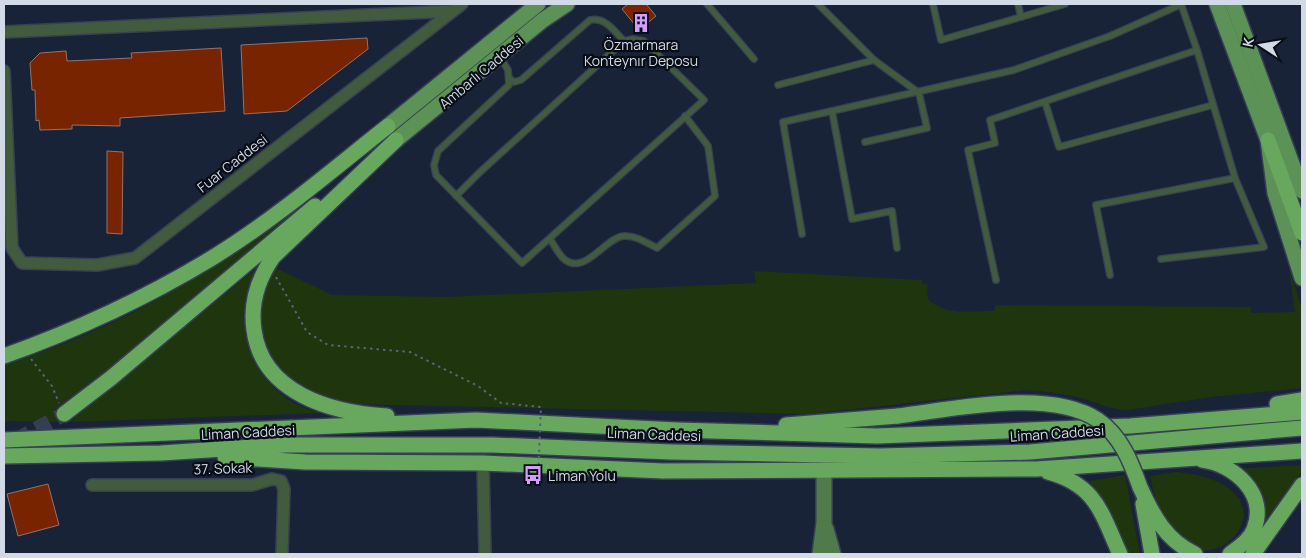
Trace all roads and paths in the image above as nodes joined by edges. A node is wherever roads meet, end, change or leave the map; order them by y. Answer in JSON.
{"nodes":[{"id":1,"x":462,"y":4,"type":"edge"},
{"id":2,"x":538,"y":4,"type":"edge"},
{"id":3,"x":567,"y":4,"type":"edge"},
{"id":4,"x":707,"y":4,"type":"edge"},
{"id":5,"x":818,"y":4,"type":"edge"},
{"id":6,"x":932,"y":4,"type":"edge"},
{"id":7,"x":1018,"y":4,"type":"edge"},
{"id":8,"x":1065,"y":4,"type":"edge"},
{"id":9,"x":1182,"y":4,"type":"edge"},
{"id":10,"x":1217,"y":4,"type":"edge"},
{"id":11,"x":1233,"y":4,"type":"edge"},
{"id":12,"x":452,"y":11,"type":"junction"},
{"id":13,"x":1021,"y":17,"type":"junction"},
{"id":14,"x":4,"y":32,"type":"edge"},
{"id":15,"x":624,"y":41,"type":"junction"},
{"id":16,"x":1197,"y":50,"type":"junction"},
{"id":17,"x":500,"y":57,"type":"junction"},
{"id":18,"x":754,"y":59,"type":"dead end"},
{"id":19,"x":874,"y":60,"type":"junction"},
{"id":20,"x":4,"y":71,"type":"edge"},
{"id":21,"x":510,"y":80,"type":"junction"},
{"id":22,"x":778,"y":85,"type":"dead end"},
{"id":23,"x":919,"y":93,"type":"junction"},
{"id":24,"x":1045,"y":102,"type":"junction"},
{"id":25,"x":1213,"y":105,"type":"junction"},
{"id":26,"x":832,"y":112,"type":"junction"},
{"id":27,"x":686,"y":116,"type":"junction"},
{"id":28,"x":388,"y":126,"type":"joint"},
{"id":29,"x":396,"y":140,"type":"junction"},
{"id":30,"x":1268,"y":140,"type":"junction"},
{"id":31,"x":865,"y":142,"type":"dead end"},
{"id":32,"x":1235,"y":178,"type":"junction"},
{"id":33,"x":1302,"y":191,"type":"edge"},
{"id":34,"x":456,"y":196,"type":"junction"},
{"id":35,"x":1302,"y":233,"type":"edge"},
{"id":36,"x":802,"y":234,"type":"dead end"},
{"id":37,"x":550,"y":239,"type":"junction"},
{"id":38,"x":897,"y":248,"type":"dead end"},
{"id":39,"x":1160,"y":259,"type":"dead end"},
{"id":40,"x":268,"y":264,"type":"junction"},
{"id":41,"x":1110,"y":275,"type":"dead end"},
{"id":42,"x":1302,"y":278,"type":"edge"},
{"id":43,"x":996,"y":280,"type":"dead end"},
{"id":44,"x":24,"y":349,"type":"junction"},
{"id":45,"x":4,"y":356,"type":"edge"},
{"id":46,"x":1302,"y":400,"type":"edge"},
{"id":47,"x":1302,"y":412,"type":"edge"},
{"id":48,"x":64,"y":414,"type":"joint"},
{"id":49,"x":476,"y":420,"type":"junction"},
{"id":50,"x":1165,"y":423,"type":"junction"},
{"id":51,"x":1302,"y":428,"type":"edge"},
{"id":52,"x":678,"y":430,"type":"junction"},
{"id":53,"x":4,"y":440,"type":"edge"},
{"id":54,"x":1302,"y":452,"type":"edge"},
{"id":55,"x":161,"y":454,"type":"junction"},
{"id":56,"x":4,"y":456,"type":"edge"},
{"id":57,"x":1178,"y":458,"type":"junction"},
{"id":58,"x":483,"y":463,"type":"junction"},
{"id":59,"x":1037,"y":469,"type":"junction"},
{"id":60,"x":824,"y":470,"type":"junction"},
{"id":61,"x":538,"y":478,"type":"dead end"},
{"id":62,"x":92,"y":485,"type":"dead end"},
{"id":63,"x":1302,"y":485,"type":"edge"},
{"id":64,"x":1140,"y":487,"type":"junction"},
{"id":65,"x":824,"y":523,"type":"junction"},
{"id":66,"x":282,"y":554,"type":"edge"},
{"id":67,"x":485,"y":554,"type":"edge"},
{"id":68,"x":820,"y":554,"type":"edge"},
{"id":69,"x":834,"y":554,"type":"edge"},
{"id":70,"x":1120,"y":554,"type":"edge"},
{"id":71,"x":1152,"y":554,"type":"edge"},
{"id":72,"x":1195,"y":554,"type":"edge"},
{"id":73,"x":1230,"y":554,"type":"edge"},
{"id":74,"x":1252,"y":554,"type":"edge"}],
"edges":[{"from":1,"to":12,"type":"street","name":"Fuar Caddesi"},
{"from":2,"to":28,"type":"main road","name":"Ambarlı Caddesi"},
{"from":3,"to":17,"type":"main road","name":"Ambarlı Caddesi"},
{"from":4,"to":18,"type":"lane"},
{"from":5,"to":19,"type":"lane"},
{"from":6,"to":13,"type":"lane"},
{"from":7,"to":13,"type":"lane"},
{"from":8,"to":13,"type":"lane"},
{"from":9,"to":16,"type":"lane"},
{"from":9,"to":23,"type":"lane"},
{"from":10,"to":30,"type":"main road"},
{"from":11,"to":33,"type":"main road"},
{"from":12,"to":14,"type":"street"},
{"from":12,"to":20,"type":"street","name":"Fuar Caddesi"},
{"from":15,"to":21,"type":"lane"},
{"from":15,"to":27,"type":"lane"},
{"from":15,"to":34,"type":"lane"},
{"from":16,"to":24,"type":"lane"},
{"from":16,"to":25,"type":"lane"},
{"from":17,"to":21,"type":"lane"},
{"from":17,"to":29,"type":"main road","name":"Ambarlı Caddesi"},
{"from":19,"to":22,"type":"lane"},
{"from":19,"to":23,"type":"lane"},
{"from":21,"to":34,"type":"lane"},
{"from":23,"to":26,"type":"lane"},
{"from":23,"to":31,"type":"lane"},
{"from":24,"to":25,"type":"lane"},
{"from":24,"to":43,"type":"lane"},
{"from":25,"to":32,"type":"lane"},
{"from":26,"to":36,"type":"lane"},
{"from":26,"to":38,"type":"lane"},
{"from":27,"to":37,"type":"lane"},
{"from":27,"to":37,"type":"lane"},
{"from":28,"to":44,"type":"highway"},
{"from":29,"to":40,"type":"highway"},
{"from":29,"to":48,"type":"highway"},
{"from":30,"to":35,"type":"highway"},
{"from":30,"to":42,"type":"main road"},
{"from":32,"to":39,"type":"lane"},
{"from":32,"to":41,"type":"lane"},
{"from":34,"to":37,"type":"lane"},
{"from":40,"to":49,"type":"highway"},
{"from":40,"to":61,"type":"path","bridge":true},
{"from":44,"to":45,"type":"highway"},
{"from":44,"to":48,"type":"path"},
{"from":46,"to":50,"type":"highway"},
{"from":47,"to":50,"type":"highway","name":"Liman Caddesi"},
{"from":49,"to":52,"type":"highway","name":"Liman Caddesi"},
{"from":49,"to":53,"type":"highway","name":"Liman Caddesi"},
{"from":50,"to":52,"type":"highway","name":"Liman Caddesi"},
{"from":51,"to":55,"type":"highway","name":"Liman Caddesi"},
{"from":52,"to":64,"type":"highway","bridge":true},
{"from":54,"to":57,"type":"highway"},
{"from":55,"to":56,"type":"highway","name":"Liman Caddesi"},
{"from":55,"to":58,"type":"highway"},
{"from":57,"to":59,"type":"highway"},
{"from":57,"to":73,"type":"highway"},
{"from":58,"to":60,"type":"highway"},
{"from":58,"to":67,"type":"street"},
{"from":59,"to":60,"type":"highway"},
{"from":59,"to":70,"type":"highway"},
{"from":60,"to":65,"type":"street"},
{"from":62,"to":66,"type":"street","name":"37. Sokak"},
{"from":63,"to":74,"type":"highway"},
{"from":64,"to":71,"type":"highway"},
{"from":64,"to":72,"type":"highway"},
{"from":65,"to":68,"type":"street"},
{"from":65,"to":69,"type":"street"}]}
